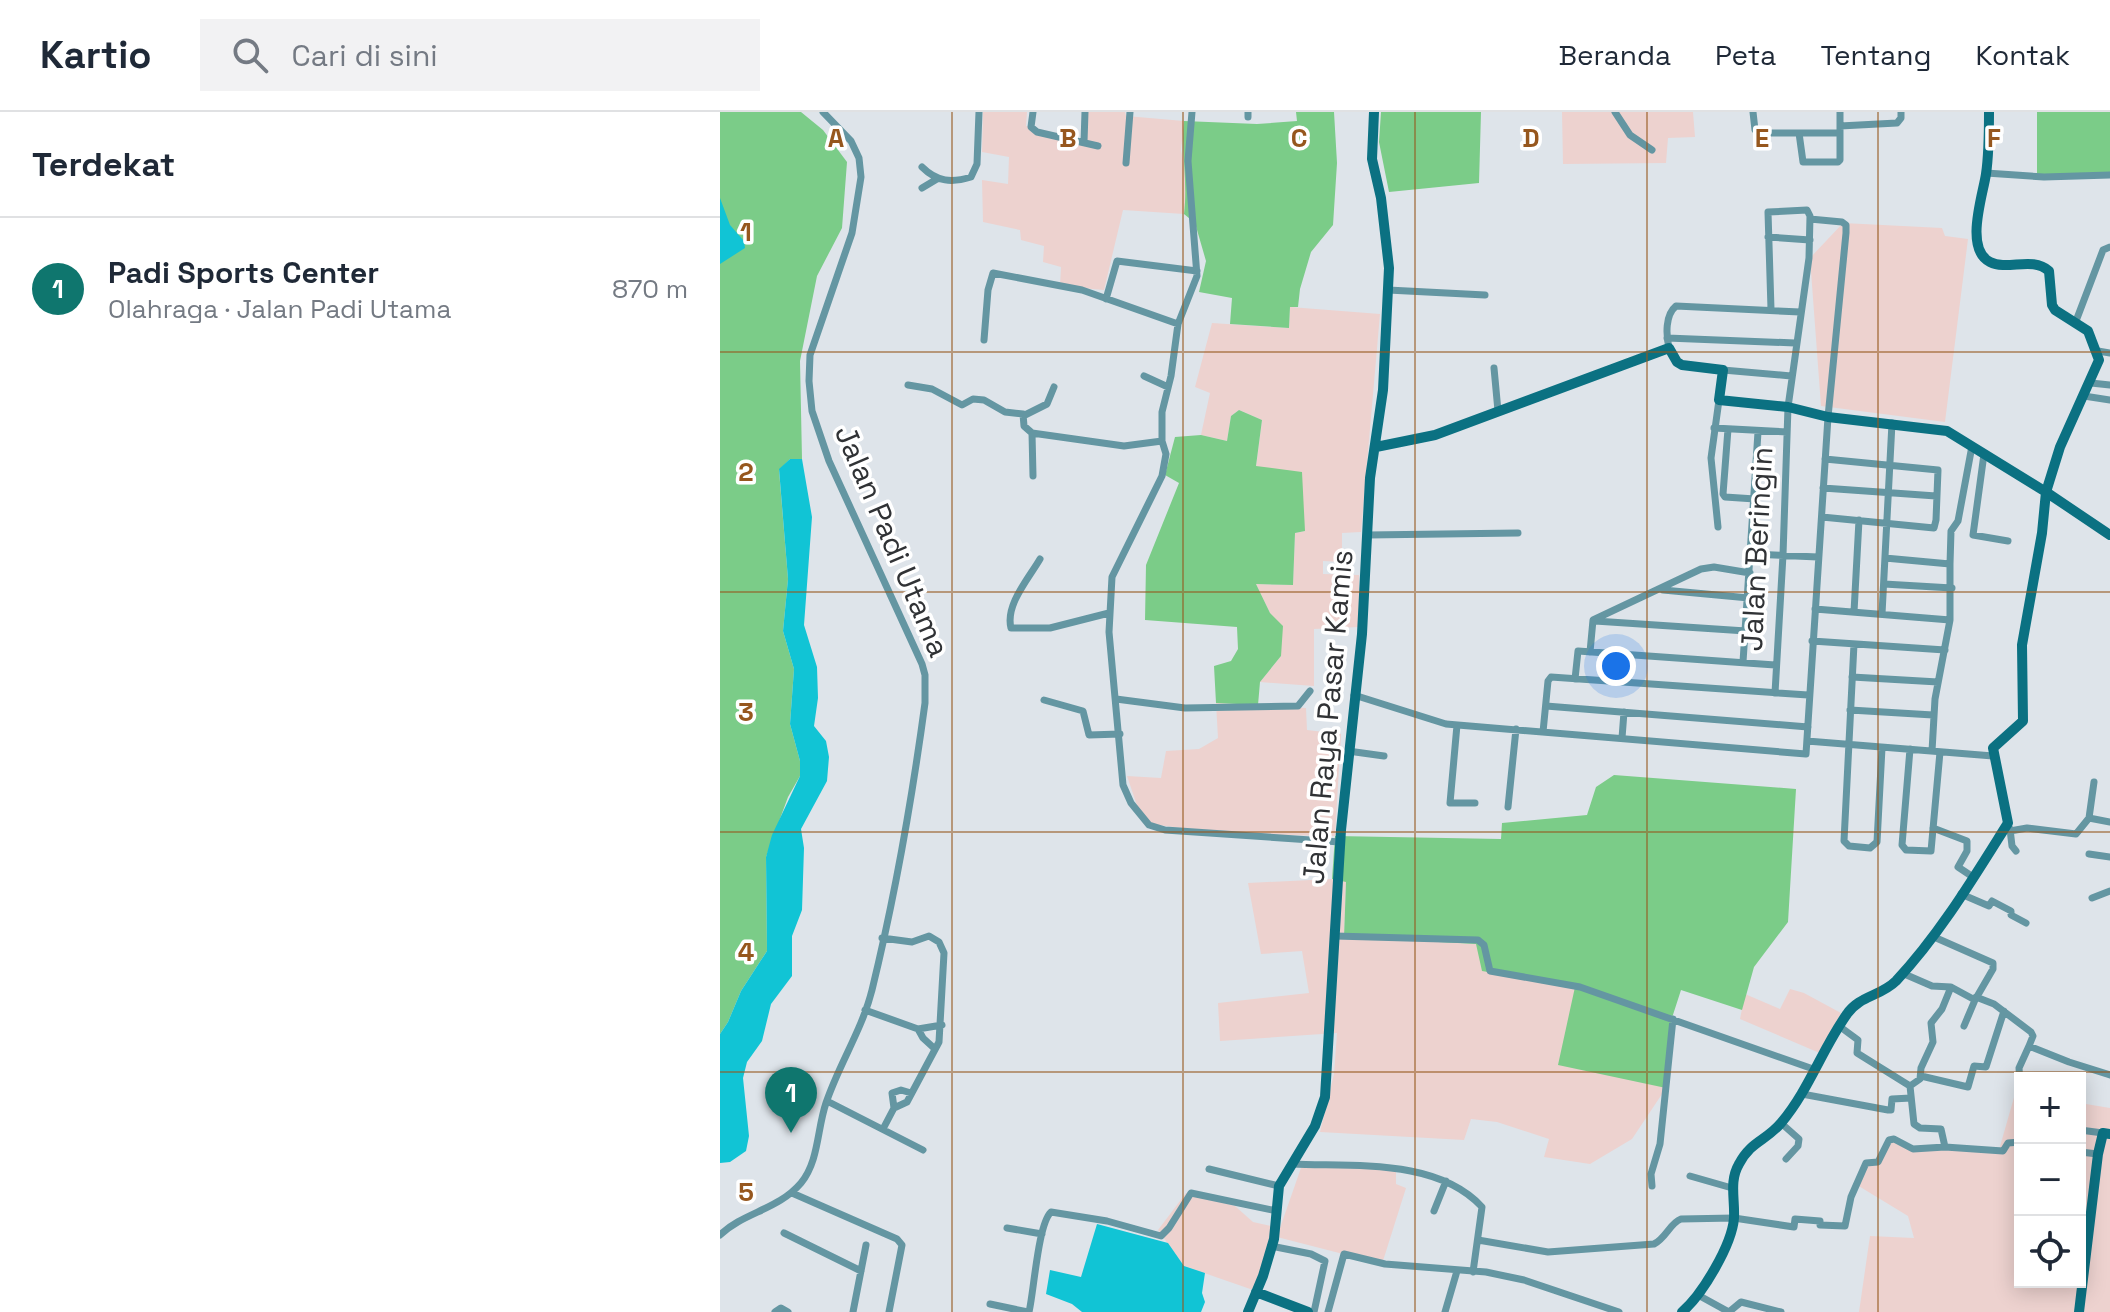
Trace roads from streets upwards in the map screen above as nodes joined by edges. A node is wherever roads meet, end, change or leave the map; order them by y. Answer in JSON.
{"nodes":[{"id":1,"x":823,"y":112,"type":"edge"},
{"id":2,"x":979,"y":112,"type":"edge"},
{"id":3,"x":1033,"y":112,"type":"edge"},
{"id":4,"x":1085,"y":112,"type":"edge"},
{"id":5,"x":1130,"y":112,"type":"edge"},
{"id":6,"x":1192,"y":112,"type":"edge"},
{"id":7,"x":1374,"y":112,"type":"edge"},
{"id":8,"x":1615,"y":112,"type":"edge"},
{"id":9,"x":1753,"y":112,"type":"edge"},
{"id":10,"x":1840,"y":112,"type":"edge"},
{"id":11,"x":1901,"y":112,"type":"edge"},
{"id":12,"x":1989,"y":112,"type":"edge"},
{"id":13,"x":1840,"y":129,"type":"junction"},
{"id":14,"x":1799,"y":133,"type":"junction"},
{"id":15,"x":1084,"y":142,"type":"junction"},
{"id":16,"x":1098,"y":146,"type":"dead end"},
{"id":17,"x":1652,"y":150,"type":"dead end"},
{"id":18,"x":1126,"y":163,"type":"dead end"},
{"id":19,"x":922,"y":167,"type":"dead end"},
{"id":20,"x":1986,"y":173,"type":"junction"},
{"id":21,"x":2110,"y":175,"type":"edge"},
{"id":22,"x":937,"y":179,"type":"junction"},
{"id":23,"x":922,"y":188,"type":"dead end"},
{"id":24,"x":1810,"y":219,"type":"junction"},
{"id":25,"x":1768,"y":237,"type":"junction"},
{"id":26,"x":1810,"y":240,"type":"junction"},
{"id":27,"x":2110,"y":247,"type":"edge"},
{"id":28,"x":1197,"y":271,"type":"junction"},
{"id":29,"x":1388,"y":290,"type":"junction"},
{"id":30,"x":1485,"y":295,"type":"dead end"},
{"id":31,"x":1106,"y":299,"type":"junction"},
{"id":32,"x":1771,"y":309,"type":"junction"},
{"id":33,"x":1800,"y":312,"type":"junction"},
{"id":34,"x":2076,"y":321,"type":"junction"},
{"id":35,"x":1178,"y":324,"type":"junction"},
{"id":36,"x":984,"y":340,"type":"dead end"},
{"id":37,"x":1668,"y":343,"type":"junction"},
{"id":38,"x":1795,"y":343,"type":"junction"},
{"id":39,"x":2098,"y":351,"type":"junction"},
{"id":40,"x":2110,"y":353,"type":"edge"},
{"id":41,"x":1494,"y":368,"type":"dead end"},
{"id":42,"x":1723,"y":370,"type":"junction"},
{"id":43,"x":1144,"y":376,"type":"dead end"},
{"id":44,"x":1791,"y":376,"type":"junction"},
{"id":45,"x":2091,"y":383,"type":"junction"},
{"id":46,"x":908,"y":385,"type":"dead end"},
{"id":47,"x":2110,"y":385,"type":"edge"},
{"id":48,"x":1054,"y":387,"type":"dead end"},
{"id":49,"x":1168,"y":387,"type":"junction"},
{"id":50,"x":2084,"y":396,"type":"junction"},
{"id":51,"x":1719,"y":400,"type":"junction"},
{"id":52,"x":2110,"y":400,"type":"edge"},
{"id":53,"x":1788,"y":407,"type":"junction"},
{"id":54,"x":1498,"y":411,"type":"junction"},
{"id":55,"x":1025,"y":415,"type":"junction"},
{"id":56,"x":1828,"y":417,"type":"junction"},
{"id":57,"x":1892,"y":423,"type":"junction"},
{"id":58,"x":1714,"y":428,"type":"junction"},
{"id":59,"x":1728,"y":429,"type":"junction"},
{"id":60,"x":1758,"y":432,"type":"junction"},
{"id":61,"x":1787,"y":432,"type":"junction"},
{"id":62,"x":1032,"y":433,"type":"junction"},
{"id":63,"x":1162,"y":441,"type":"junction"},
{"id":64,"x":1972,"y":446,"type":"junction"},
{"id":65,"x":1376,"y":447,"type":"junction"},
{"id":66,"x":1984,"y":454,"type":"junction"},
{"id":67,"x":1825,"y":459,"type":"junction"},
{"id":68,"x":1889,"y":466,"type":"junction"},
{"id":69,"x":1033,"y":476,"type":"dead end"},
{"id":70,"x":1823,"y":488,"type":"junction"},
{"id":71,"x":2046,"y":492,"type":"junction"},
{"id":72,"x":1889,"y":493,"type":"junction"},
{"id":73,"x":1936,"y":496,"type":"junction"},
{"id":74,"x":1755,"y":499,"type":"junction"},
{"id":75,"x":1822,"y":517,"type":"junction"},
{"id":76,"x":1859,"y":520,"type":"junction"},
{"id":77,"x":1888,"y":522,"type":"junction"},
{"id":78,"x":1718,"y":527,"type":"dead end"},
{"id":79,"x":1934,"y":528,"type":"junction"},
{"id":80,"x":1951,"y":531,"type":"junction"},
{"id":81,"x":1518,"y":533,"type":"dead end"},
{"id":82,"x":1368,"y":535,"type":"junction"},
{"id":83,"x":2110,"y":535,"type":"edge"},
{"id":84,"x":2008,"y":541,"type":"dead end"},
{"id":85,"x":1752,"y":554,"type":"junction"},
{"id":86,"x":1783,"y":555,"type":"junction"},
{"id":87,"x":1818,"y":557,"type":"junction"},
{"id":88,"x":1885,"y":558,"type":"junction"},
{"id":89,"x":1040,"y":559,"type":"dead end"},
{"id":90,"x":1950,"y":564,"type":"junction"},
{"id":91,"x":1750,"y":573,"type":"junction"},
{"id":92,"x":1884,"y":584,"type":"junction"},
{"id":93,"x":1952,"y":588,"type":"junction"},
{"id":94,"x":1661,"y":589,"type":"junction"},
{"id":95,"x":1749,"y":598,"type":"junction"},
{"id":96,"x":1815,"y":609,"type":"junction"},
{"id":97,"x":1854,"y":612,"type":"junction"},
{"id":98,"x":1109,"y":613,"type":"junction"},
{"id":99,"x":1882,"y":614,"type":"junction"},
{"id":100,"x":1593,"y":620,"type":"junction"},
{"id":101,"x":1950,"y":620,"type":"junction"},
{"id":102,"x":1746,"y":631,"type":"junction"},
{"id":103,"x":1812,"y":641,"type":"junction"},
{"id":104,"x":1854,"y":644,"type":"junction"},
{"id":105,"x":1945,"y":650,"type":"junction"},
{"id":106,"x":1590,"y":652,"type":"junction"},
{"id":107,"x":1743,"y":662,"type":"junction"},
{"id":108,"x":1775,"y":665,"type":"junction"},
{"id":109,"x":1852,"y":677,"type":"junction"},
{"id":110,"x":1575,"y":679,"type":"junction"},
{"id":111,"x":1938,"y":682,"type":"junction"},
{"id":112,"x":1310,"y":691,"type":"dead end"},
{"id":113,"x":1775,"y":693,"type":"junction"},
{"id":114,"x":1354,"y":695,"type":"junction"},
{"id":115,"x":1808,"y":695,"type":"junction"},
{"id":116,"x":1116,"y":699,"type":"junction"},
{"id":117,"x":1044,"y":700,"type":"dead end"},
{"id":118,"x":1546,"y":706,"type":"junction"},
{"id":119,"x":1850,"y":710,"type":"junction"},
{"id":120,"x":1624,"y":712,"type":"junction"},
{"id":121,"x":1933,"y":715,"type":"junction"},
{"id":122,"x":1457,"y":725,"type":"junction"},
{"id":123,"x":1808,"y":727,"type":"junction"},
{"id":124,"x":1516,"y":729,"type":"junction"},
{"id":125,"x":1543,"y":732,"type":"junction"},
{"id":126,"x":1120,"y":734,"type":"junction"},
{"id":127,"x":1622,"y":738,"type":"junction"},
{"id":128,"x":1807,"y":741,"type":"junction"},
{"id":129,"x":1849,"y":745,"type":"junction"},
{"id":130,"x":1882,"y":748,"type":"junction"},
{"id":131,"x":1910,"y":749,"type":"junction"},
{"id":132,"x":1348,"y":751,"type":"junction"},
{"id":133,"x":1936,"y":751,"type":"junction"},
{"id":134,"x":1384,"y":756,"type":"dead end"},
{"id":135,"x":1993,"y":756,"type":"junction"},
{"id":136,"x":2094,"y":782,"type":"dead end"},
{"id":137,"x":1475,"y":803,"type":"dead end"},
{"id":138,"x":1508,"y":807,"type":"dead end"},
{"id":139,"x":2089,"y":818,"type":"junction"},
{"id":140,"x":2110,"y":822,"type":"edge"},
{"id":141,"x":2009,"y":827,"type":"junction"},
{"id":142,"x":1933,"y":828,"type":"junction"},
{"id":143,"x":1340,"y":842,"type":"junction"},
{"id":144,"x":2016,"y":851,"type":"dead end"},
{"id":145,"x":2089,"y":854,"type":"dead end"},
{"id":146,"x":2110,"y":857,"type":"edge"},
{"id":147,"x":1973,"y":877,"type":"junction"},
{"id":148,"x":2110,"y":891,"type":"edge"},
{"id":149,"x":1961,"y":894,"type":"junction"},
{"id":150,"x":2092,"y":898,"type":"dead end"},
{"id":151,"x":2026,"y":923,"type":"dead end"},
{"id":152,"x":1335,"y":936,"type":"junction"},
{"id":153,"x":1934,"y":937,"type":"junction"},
{"id":154,"x":882,"y":938,"type":"junction"},
{"id":155,"x":1902,"y":973,"type":"junction"},
{"id":156,"x":1951,"y":987,"type":"junction"},
{"id":157,"x":1976,"y":998,"type":"junction"},
{"id":158,"x":865,"y":1010,"type":"junction"},
{"id":159,"x":2004,"y":1011,"type":"junction"},
{"id":160,"x":1673,"y":1019,"type":"junction"},
{"id":161,"x":942,"y":1025,"type":"junction"},
{"id":162,"x":1839,"y":1026,"type":"junction"},
{"id":163,"x":1964,"y":1026,"type":"dead end"},
{"id":164,"x":918,"y":1029,"type":"junction"},
{"id":165,"x":2029,"y":1046,"type":"junction"},
{"id":166,"x":935,"y":1049,"type":"junction"},
{"id":167,"x":1816,"y":1070,"type":"junction"},
{"id":168,"x":2019,"y":1072,"type":"edge"},
{"id":169,"x":2110,"y":1075,"type":"edge"},
{"id":170,"x":1921,"y":1076,"type":"junction"},
{"id":171,"x":1910,"y":1086,"type":"junction"},
{"id":172,"x":911,"y":1093,"type":"junction"},
{"id":173,"x":1802,"y":1094,"type":"junction"},
{"id":174,"x":1911,"y":1098,"type":"junction"},
{"id":175,"x":827,"y":1101,"type":"junction"},
{"id":176,"x":894,"y":1108,"type":"junction"},
{"id":177,"x":1781,"y":1123,"type":"junction"},
{"id":178,"x":883,"y":1129,"type":"junction"},
{"id":179,"x":2086,"y":1131,"type":"edge"},
{"id":180,"x":2106,"y":1134,"type":"edge"},
{"id":181,"x":2014,"y":1142,"type":"edge"},
{"id":182,"x":1945,"y":1147,"type":"junction"},
{"id":183,"x":923,"y":1150,"type":"dead end"},
{"id":184,"x":2086,"y":1153,"type":"edge"},
{"id":185,"x":2098,"y":1154,"type":"junction"},
{"id":186,"x":1786,"y":1159,"type":"dead end"},
{"id":187,"x":1292,"y":1164,"type":"junction"},
{"id":188,"x":1209,"y":1169,"type":"dead end"},
{"id":189,"x":1690,"y":1176,"type":"dead end"},
{"id":190,"x":1446,"y":1181,"type":"junction"},
{"id":191,"x":1279,"y":1186,"type":"junction"},
{"id":192,"x":1652,"y":1186,"type":"dead end"},
{"id":193,"x":1732,"y":1188,"type":"junction"},
{"id":194,"x":792,"y":1193,"type":"junction"},
{"id":195,"x":1277,"y":1211,"type":"junction"},
{"id":196,"x":1434,"y":1211,"type":"dead end"},
{"id":197,"x":1734,"y":1218,"type":"junction"},
{"id":198,"x":1007,"y":1228,"type":"dead end"},
{"id":199,"x":784,"y":1233,"type":"dead end"},
{"id":200,"x":1042,"y":1234,"type":"junction"},
{"id":201,"x":720,"y":1235,"type":"edge"},
{"id":202,"x":1478,"y":1240,"type":"junction"},
{"id":203,"x":866,"y":1245,"type":"dead end"},
{"id":204,"x":1271,"y":1246,"type":"junction"},
{"id":205,"x":861,"y":1271,"type":"junction"},
{"id":206,"x":1457,"y":1271,"type":"junction"},
{"id":207,"x":1473,"y":1272,"type":"junction"},
{"id":208,"x":1256,"y":1292,"type":"junction"},
{"id":209,"x":1698,"y":1295,"type":"junction"},
{"id":210,"x":990,"y":1304,"type":"dead end"},
{"id":211,"x":775,"y":1312,"type":"edge"},
{"id":212,"x":788,"y":1312,"type":"edge"},
{"id":213,"x":853,"y":1312,"type":"edge"},
{"id":214,"x":889,"y":1312,"type":"edge"},
{"id":215,"x":1029,"y":1312,"type":"edge"},
{"id":216,"x":1248,"y":1312,"type":"edge"},
{"id":217,"x":1311,"y":1312,"type":"edge"},
{"id":218,"x":1328,"y":1312,"type":"edge"},
{"id":219,"x":1445,"y":1312,"type":"edge"},
{"id":220,"x":1619,"y":1312,"type":"edge"},
{"id":221,"x":1682,"y":1312,"type":"edge"},
{"id":222,"x":1781,"y":1312,"type":"edge"},
{"id":223,"x":2079,"y":1312,"type":"edge"}],
"edges":[{"from":1,"to":154,"type":"street","name":"Jalan Padi Utama"},
{"from":2,"to":22,"type":"street"},
{"from":3,"to":15,"type":"street"},
{"from":4,"to":15,"type":"street"},
{"from":5,"to":18,"type":"street"},
{"from":6,"to":28,"type":"street"},
{"from":7,"to":29,"type":"street","name":"Jalan Raya Pasar Kamis"},
{"from":8,"to":17,"type":"street"},
{"from":9,"to":14,"type":"street"},
{"from":10,"to":13,"type":"street"},
{"from":11,"to":13,"type":"street"},
{"from":12,"to":20,"type":"street"},
{"from":13,"to":14,"type":"street"},
{"from":13,"to":14,"type":"street"},
{"from":15,"to":16,"type":"street"},
{"from":19,"to":22,"type":"street"},
{"from":20,"to":21,"type":"street"},
{"from":20,"to":34,"type":"street"},
{"from":22,"to":23,"type":"street"},
{"from":24,"to":25,"type":"street"},
{"from":24,"to":26,"type":"street","name":"Jalan Beringin"},
{"from":24,"to":56,"type":"street"},
{"from":25,"to":26,"type":"street"},
{"from":25,"to":32,"type":"street"},
{"from":26,"to":33,"type":"street","name":"Jalan Beringin"},
{"from":27,"to":34,"type":"street"},
{"from":28,"to":31,"type":"street"},
{"from":28,"to":35,"type":"street"},
{"from":29,"to":30,"type":"street"},
{"from":29,"to":65,"type":"street","name":"Jalan Raya Pasar Kamis"},
{"from":31,"to":35,"type":"street"},
{"from":31,"to":36,"type":"street"},
{"from":32,"to":33,"type":"street"},
{"from":32,"to":37,"type":"street"},
{"from":33,"to":38,"type":"street","name":"Jalan Beringin"},
{"from":34,"to":39,"type":"street"},
{"from":35,"to":49,"type":"street"},
{"from":37,"to":38,"type":"street"},
{"from":37,"to":42,"type":"street"},
{"from":37,"to":54,"type":"street"},
{"from":38,"to":44,"type":"street","name":"Jalan Beringin"},
{"from":39,"to":40,"type":"street"},
{"from":39,"to":45,"type":"street"},
{"from":41,"to":54,"type":"street"},
{"from":42,"to":44,"type":"street"},
{"from":42,"to":51,"type":"street"},
{"from":43,"to":49,"type":"street"},
{"from":44,"to":53,"type":"street","name":"Jalan Beringin"},
{"from":45,"to":47,"type":"street"},
{"from":45,"to":50,"type":"street"},
{"from":46,"to":55,"type":"street"},
{"from":48,"to":55,"type":"street"},
{"from":49,"to":63,"type":"street"},
{"from":50,"to":52,"type":"street"},
{"from":50,"to":71,"type":"street"},
{"from":51,"to":53,"type":"street"},
{"from":51,"to":58,"type":"street"},
{"from":53,"to":56,"type":"street"},
{"from":53,"to":61,"type":"street","name":"Jalan Beringin"},
{"from":54,"to":65,"type":"street"},
{"from":55,"to":62,"type":"street"},
{"from":56,"to":57,"type":"street"},
{"from":56,"to":67,"type":"street"},
{"from":57,"to":64,"type":"street"},
{"from":57,"to":68,"type":"street"},
{"from":58,"to":59,"type":"street"},
{"from":58,"to":78,"type":"street"},
{"from":59,"to":60,"type":"street"},
{"from":59,"to":74,"type":"street"},
{"from":60,"to":61,"type":"street"},
{"from":60,"to":74,"type":"street"},
{"from":61,"to":86,"type":"street","name":"Jalan Beringin"},
{"from":62,"to":63,"type":"street"},
{"from":62,"to":69,"type":"street"},
{"from":63,"to":98,"type":"street"},
{"from":64,"to":66,"type":"street"},
{"from":64,"to":80,"type":"street"},
{"from":65,"to":82,"type":"street","name":"Jalan Raya Pasar Kamis"},
{"from":66,"to":71,"type":"street"},
{"from":66,"to":84,"type":"street"},
{"from":67,"to":68,"type":"street"},
{"from":67,"to":70,"type":"street"},
{"from":68,"to":72,"type":"street"},
{"from":68,"to":73,"type":"street"},
{"from":70,"to":72,"type":"street"},
{"from":70,"to":75,"type":"street"},
{"from":71,"to":83,"type":"street"},
{"from":71,"to":135,"type":"street"},
{"from":72,"to":73,"type":"street"},
{"from":72,"to":77,"type":"street"},
{"from":73,"to":79,"type":"street"},
{"from":74,"to":85,"type":"street"},
{"from":75,"to":76,"type":"street"},
{"from":75,"to":87,"type":"street"},
{"from":76,"to":77,"type":"street"},
{"from":76,"to":97,"type":"street"},
{"from":77,"to":79,"type":"street"},
{"from":77,"to":88,"type":"street"},
{"from":79,"to":80,"type":"street"},
{"from":80,"to":90,"type":"street"},
{"from":81,"to":82,"type":"street"},
{"from":82,"to":114,"type":"street","name":"Jalan Raya Pasar Kamis"},
{"from":85,"to":86,"type":"street"},
{"from":85,"to":91,"type":"street"},
{"from":86,"to":87,"type":"street"},
{"from":86,"to":108,"type":"street","name":"Jalan Beringin"},
{"from":87,"to":96,"type":"street"},
{"from":88,"to":90,"type":"street"},
{"from":88,"to":92,"type":"street"},
{"from":89,"to":98,"type":"street"},
{"from":90,"to":93,"type":"street"},
{"from":91,"to":94,"type":"street"},
{"from":91,"to":95,"type":"street"},
{"from":92,"to":93,"type":"street"},
{"from":92,"to":99,"type":"street"},
{"from":93,"to":101,"type":"street"},
{"from":94,"to":95,"type":"street"},
{"from":94,"to":100,"type":"street"},
{"from":95,"to":102,"type":"street"},
{"from":96,"to":97,"type":"street"},
{"from":96,"to":103,"type":"street"},
{"from":97,"to":99,"type":"street"},
{"from":98,"to":116,"type":"street"},
{"from":99,"to":101,"type":"street"},
{"from":100,"to":102,"type":"street"},
{"from":100,"to":106,"type":"street"},
{"from":101,"to":105,"type":"street"},
{"from":102,"to":107,"type":"street"},
{"from":103,"to":104,"type":"street"},
{"from":103,"to":115,"type":"street"},
{"from":104,"to":105,"type":"street"},
{"from":104,"to":109,"type":"street"},
{"from":105,"to":111,"type":"street"},
{"from":106,"to":107,"type":"street"},
{"from":106,"to":110,"type":"street"},
{"from":107,"to":108,"type":"street"},
{"from":108,"to":113,"type":"street","name":"Jalan Beringin"},
{"from":109,"to":111,"type":"street"},
{"from":109,"to":119,"type":"street"},
{"from":110,"to":113,"type":"street"},
{"from":110,"to":118,"type":"street"},
{"from":111,"to":121,"type":"street"},
{"from":112,"to":116,"type":"street"},
{"from":113,"to":115,"type":"street"},
{"from":114,"to":122,"type":"street"},
{"from":114,"to":132,"type":"street","name":"Jalan Raya Pasar Kamis"},
{"from":115,"to":123,"type":"street"},
{"from":116,"to":126,"type":"street"},
{"from":117,"to":126,"type":"street"},
{"from":118,"to":120,"type":"street"},
{"from":118,"to":125,"type":"street"},
{"from":119,"to":121,"type":"street"},
{"from":119,"to":129,"type":"street"},
{"from":120,"to":123,"type":"street"},
{"from":120,"to":127,"type":"street"},
{"from":121,"to":133,"type":"street"},
{"from":122,"to":124,"type":"street"},
{"from":122,"to":137,"type":"street"},
{"from":123,"to":128,"type":"street"},
{"from":124,"to":125,"type":"street"},
{"from":124,"to":138,"type":"street"},
{"from":125,"to":127,"type":"street"},
{"from":126,"to":143,"type":"street"},
{"from":127,"to":128,"type":"street"},
{"from":128,"to":129,"type":"street"},
{"from":129,"to":130,"type":"street"},
{"from":129,"to":130,"type":"street"},
{"from":130,"to":131,"type":"street"},
{"from":131,"to":133,"type":"street"},
{"from":131,"to":142,"type":"street"},
{"from":132,"to":134,"type":"street"},
{"from":132,"to":143,"type":"street","name":"Jalan Raya Pasar Kamis"},
{"from":133,"to":135,"type":"street"},
{"from":133,"to":142,"type":"street"},
{"from":135,"to":141,"type":"street"},
{"from":136,"to":139,"type":"street"},
{"from":139,"to":140,"type":"street"},
{"from":139,"to":141,"type":"street"},
{"from":141,"to":144,"type":"street"},
{"from":141,"to":147,"type":"street"},
{"from":142,"to":147,"type":"street"},
{"from":143,"to":152,"type":"street","name":"Jalan Raya Pasar Kamis"},
{"from":145,"to":146,"type":"street"},
{"from":147,"to":149,"type":"street"},
{"from":148,"to":150,"type":"street"},
{"from":149,"to":151,"type":"street"},
{"from":149,"to":153,"type":"street"},
{"from":152,"to":160,"type":"street"},
{"from":152,"to":187,"type":"street","name":"Jalan Raya Pasar Kamis"},
{"from":153,"to":155,"type":"street"},
{"from":153,"to":157,"type":"street"},
{"from":154,"to":158,"type":"street","name":"Jalan Padi Utama"},
{"from":154,"to":161,"type":"street"},
{"from":155,"to":156,"type":"street"},
{"from":155,"to":162,"type":"street"},
{"from":156,"to":157,"type":"street"},
{"from":156,"to":170,"type":"street"},
{"from":157,"to":159,"type":"street"},
{"from":157,"to":163,"type":"street"},
{"from":158,"to":164,"type":"street"},
{"from":158,"to":175,"type":"street","name":"Jalan Padi Utama"},
{"from":159,"to":165,"type":"street"},
{"from":159,"to":170,"type":"street"},
{"from":160,"to":167,"type":"street"},
{"from":160,"to":192,"type":"street"},
{"from":161,"to":164,"type":"street"},
{"from":161,"to":166,"type":"street"},
{"from":162,"to":167,"type":"street"},
{"from":162,"to":171,"type":"street"},
{"from":164,"to":166,"type":"street"},
{"from":165,"to":168,"type":"street"},
{"from":165,"to":169,"type":"street"},
{"from":166,"to":172,"type":"street"},
{"from":167,"to":173,"type":"street"},
{"from":170,"to":171,"type":"street"},
{"from":171,"to":174,"type":"street"},
{"from":172,"to":176,"type":"street"},
{"from":172,"to":176,"type":"street"},
{"from":173,"to":174,"type":"street"},
{"from":173,"to":177,"type":"street"},
{"from":174,"to":182,"type":"street"},
{"from":175,"to":178,"type":"street"},
{"from":175,"to":194,"type":"street","name":"Jalan Padi Utama"},
{"from":176,"to":178,"type":"street"},
{"from":177,"to":186,"type":"street"},
{"from":177,"to":193,"type":"street"},
{"from":178,"to":183,"type":"street"},
{"from":179,"to":180,"type":"street"},
{"from":180,"to":185,"type":"street"},
{"from":181,"to":182,"type":"street"},
{"from":182,"to":197,"type":"street"},
{"from":184,"to":185,"type":"street"},
{"from":185,"to":223,"type":"street"},
{"from":187,"to":190,"type":"street"},
{"from":187,"to":191,"type":"street","name":"Jalan Raya Pasar Kamis"},
{"from":188,"to":191,"type":"street"},
{"from":189,"to":193,"type":"street"},
{"from":190,"to":196,"type":"street"},
{"from":190,"to":202,"type":"street"},
{"from":191,"to":195,"type":"street","name":"Jalan Raya Pasar Kamis"},
{"from":193,"to":197,"type":"street"},
{"from":194,"to":201,"type":"street","name":"Jalan Padi Utama"},
{"from":194,"to":214,"type":"street"},
{"from":195,"to":200,"type":"street"},
{"from":195,"to":204,"type":"street","name":"Jalan Raya Pasar Kamis"},
{"from":197,"to":202,"type":"street"},
{"from":197,"to":209,"type":"street"},
{"from":198,"to":200,"type":"street"},
{"from":199,"to":205,"type":"street"},
{"from":200,"to":215,"type":"street"},
{"from":202,"to":207,"type":"street"},
{"from":203,"to":205,"type":"street"},
{"from":204,"to":208,"type":"street","name":"Jalan Raya Pasar Kamis"},
{"from":204,"to":217,"type":"street"},
{"from":205,"to":213,"type":"street"},
{"from":206,"to":207,"type":"street"},
{"from":206,"to":218,"type":"street"},
{"from":206,"to":219,"type":"street"},
{"from":207,"to":220,"type":"street"},
{"from":208,"to":216,"type":"street","name":"Jalan Raya Pasar Kamis"},
{"from":208,"to":217,"type":"street"},
{"from":209,"to":221,"type":"street"},
{"from":209,"to":222,"type":"street"},
{"from":210,"to":215,"type":"street"},
{"from":211,"to":212,"type":"street"}]}
